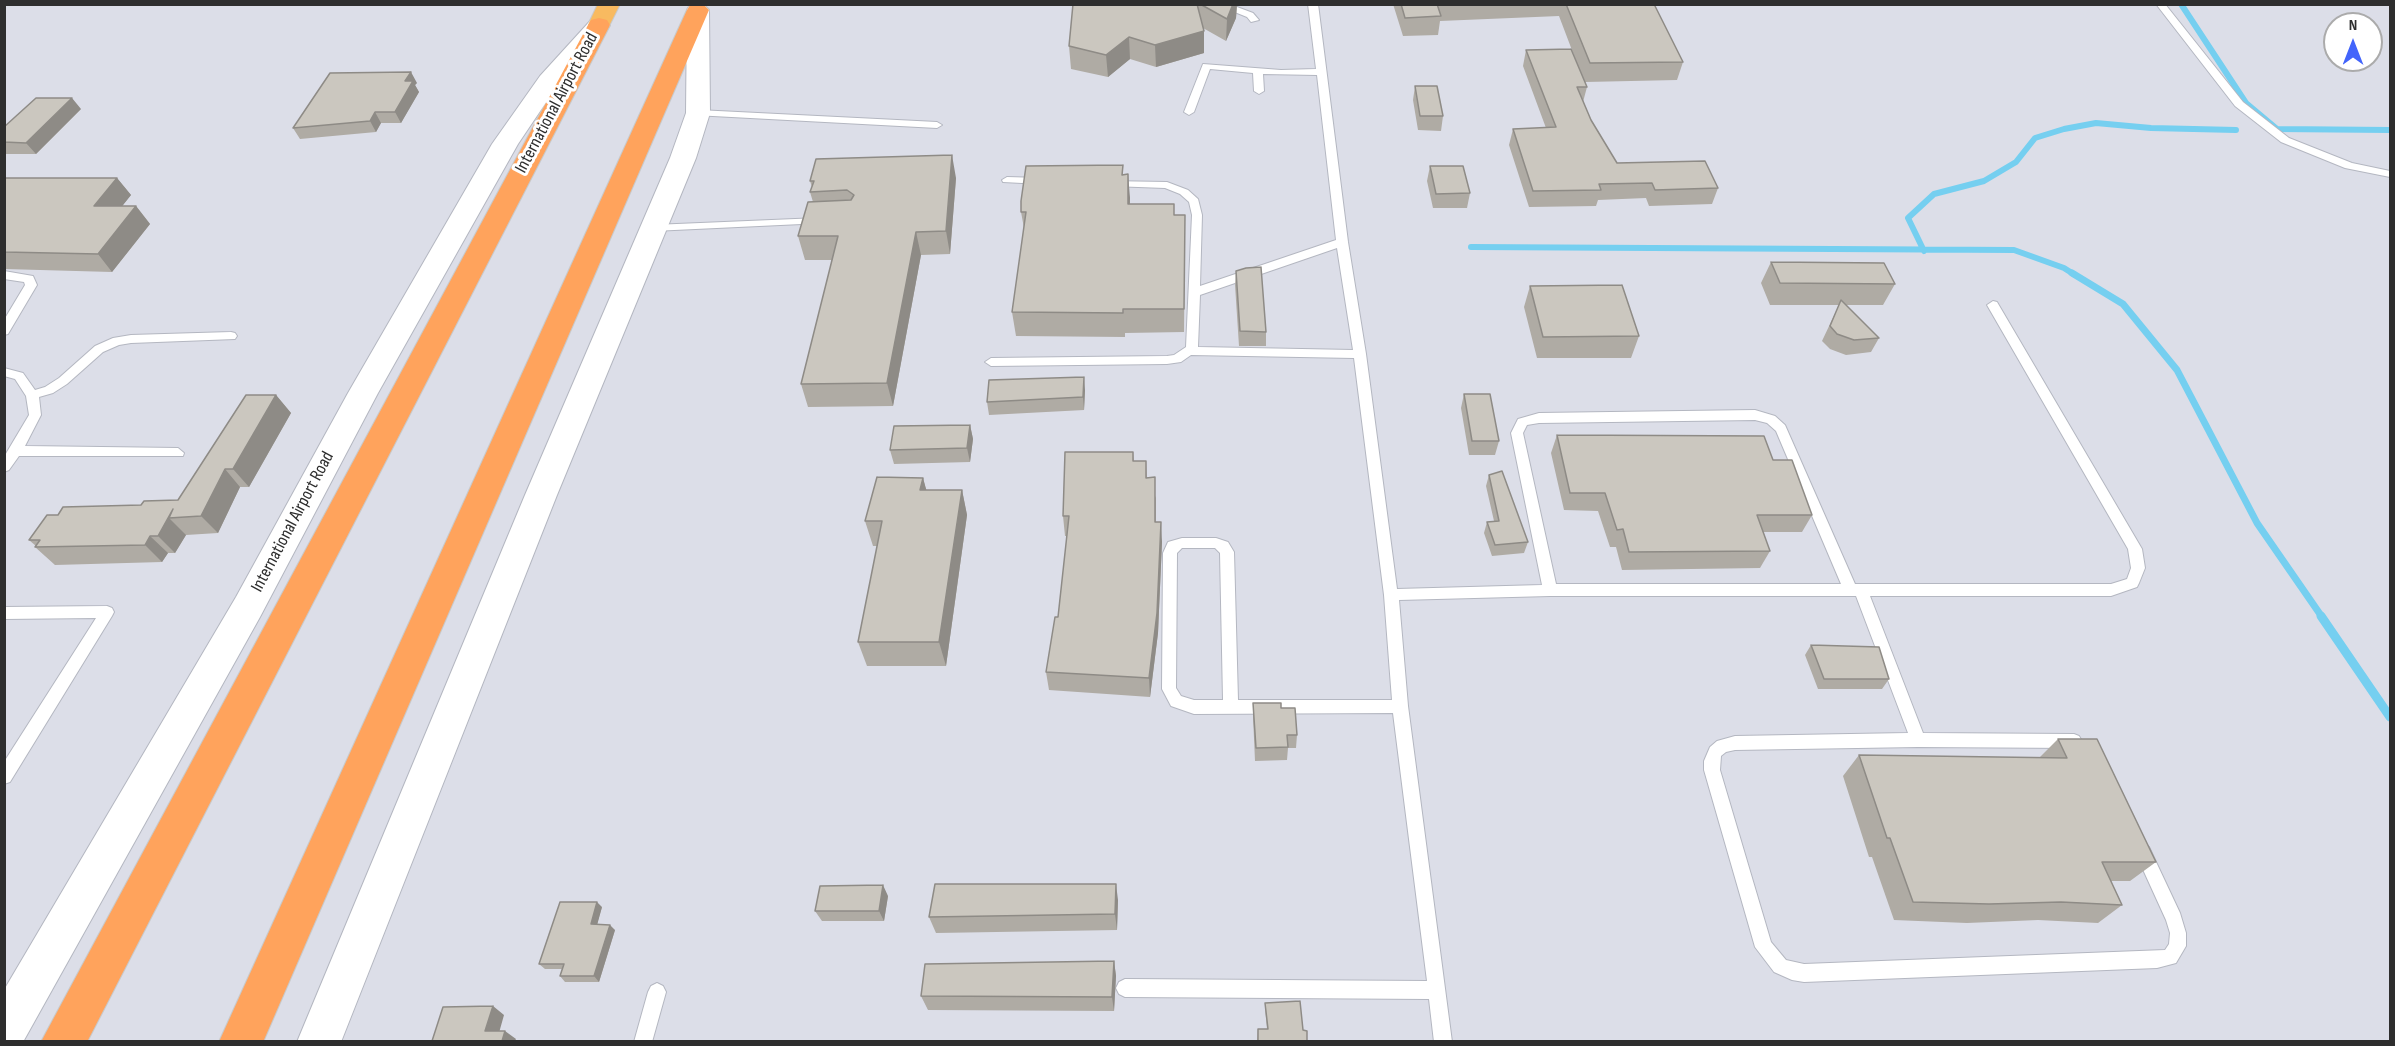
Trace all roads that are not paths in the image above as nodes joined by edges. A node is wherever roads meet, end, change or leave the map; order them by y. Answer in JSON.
{"nodes":[{"id":1,"x":1219,"y":4,"type":"edge"},
{"id":2,"x":1313,"y":4,"type":"edge"},
{"id":3,"x":2160,"y":4,"type":"edge"},
{"id":4,"x":699,"y":7,"type":"edge"},
{"id":5,"x":604,"y":15,"type":"edge"},
{"id":6,"x":1254,"y":20,"type":"dead end"},
{"id":7,"x":1258,"y":70,"type":"junction"},
{"id":8,"x":1322,"y":72,"type":"junction"},
{"id":9,"x":1259,"y":91,"type":"dead end"},
{"id":10,"x":1190,"y":112,"type":"dead end"},
{"id":11,"x":698,"y":113,"type":"junction"},
{"id":12,"x":937,"y":125,"type":"dead end"},
{"id":13,"x":2391,"y":174,"type":"edge"},
{"id":14,"x":1007,"y":180,"type":"dead end"},
{"id":15,"x":1052,"y":181,"type":"edge"},
{"id":16,"x":1098,"y":182,"type":"edge"},
{"id":17,"x":830,"y":220,"type":"edge"},
{"id":18,"x":653,"y":228,"type":"junction"},
{"id":19,"x":1342,"y":242,"type":"junction"},
{"id":20,"x":4,"y":275,"type":"edge"},
{"id":21,"x":1193,"y":293,"type":"junction"},
{"id":22,"x":1993,"y":305,"type":"dead end"},
{"id":23,"x":4,"y":331,"type":"edge"},
{"id":24,"x":231,"y":336,"type":"dead end"},
{"id":25,"x":1192,"y":351,"type":"junction"},
{"id":26,"x":1360,"y":354,"type":"junction"},
{"id":27,"x":991,"y":362,"type":"dead end"},
{"id":28,"x":4,"y":372,"type":"edge"},
{"id":29,"x":32,"y":395,"type":"junction"},
{"id":30,"x":16,"y":451,"type":"junction"},
{"id":31,"x":178,"y":453,"type":"dead end"},
{"id":32,"x":4,"y":466,"type":"edge"},
{"id":33,"x":1550,"y":590,"type":"junction"},
{"id":34,"x":1856,"y":590,"type":"junction"},
{"id":35,"x":1391,"y":595,"type":"junction"},
{"id":36,"x":4,"y":613,"type":"edge"},
{"id":37,"x":1400,"y":706,"type":"junction"},
{"id":38,"x":1232,"y":707,"type":"junction"},
{"id":39,"x":1918,"y":740,"type":"junction"},
{"id":40,"x":2090,"y":750,"type":"edge"},
{"id":41,"x":4,"y":777,"type":"edge"},
{"id":42,"x":2136,"y":836,"type":"edge"},
{"id":43,"x":1125,"y":988,"type":"dead end"},
{"id":44,"x":1436,"y":990,"type":"junction"},
{"id":45,"x":657,"y":992,"type":"dead end"},
{"id":46,"x":4,"y":1032,"type":"edge"},
{"id":47,"x":63,"y":1041,"type":"edge"},
{"id":48,"x":241,"y":1041,"type":"edge"},
{"id":49,"x":319,"y":1041,"type":"edge"},
{"id":50,"x":643,"y":1041,"type":"edge"},
{"id":51,"x":1443,"y":1041,"type":"edge"}],
"edges":[{"from":1,"to":6,"type":"lane"},
{"from":2,"to":8,"type":"lane"},
{"from":3,"to":13,"type":"lane"},
{"from":4,"to":11,"type":"main road"},
{"from":4,"to":48,"type":"highway"},
{"from":5,"to":46,"type":"main road","name":"International Airport Road"},
{"from":5,"to":47,"type":"highway","name":"International Airport Road"},
{"from":7,"to":8,"type":"lane"},
{"from":7,"to":9,"type":"lane"},
{"from":7,"to":10,"type":"lane"},
{"from":8,"to":19,"type":"lane"},
{"from":11,"to":12,"type":"lane"},
{"from":11,"to":18,"type":"main road"},
{"from":14,"to":15,"type":"lane"},
{"from":16,"to":21,"type":"lane"},
{"from":17,"to":18,"type":"lane"},
{"from":18,"to":49,"type":"main road"},
{"from":19,"to":21,"type":"lane"},
{"from":19,"to":26,"type":"lane"},
{"from":20,"to":23,"type":"lane"},
{"from":21,"to":25,"type":"lane"},
{"from":22,"to":34,"type":"lane"},
{"from":24,"to":29,"type":"lane"},
{"from":25,"to":26,"type":"lane"},
{"from":25,"to":27,"type":"lane"},
{"from":26,"to":35,"type":"lane"},
{"from":28,"to":29,"type":"lane"},
{"from":29,"to":30,"type":"lane"},
{"from":30,"to":31,"type":"lane"},
{"from":30,"to":32,"type":"lane"},
{"from":33,"to":34,"type":"lane"},
{"from":33,"to":34,"type":"lane"},
{"from":33,"to":35,"type":"lane"},
{"from":34,"to":39,"type":"lane"},
{"from":35,"to":37,"type":"lane"},
{"from":36,"to":41,"type":"lane"},
{"from":37,"to":38,"type":"lane"},
{"from":37,"to":44,"type":"lane"},
{"from":38,"to":38,"type":"lane"},
{"from":39,"to":40,"type":"lane"},
{"from":39,"to":42,"type":"lane"},
{"from":43,"to":44,"type":"lane"},
{"from":44,"to":51,"type":"lane"},
{"from":45,"to":50,"type":"lane"}]}
